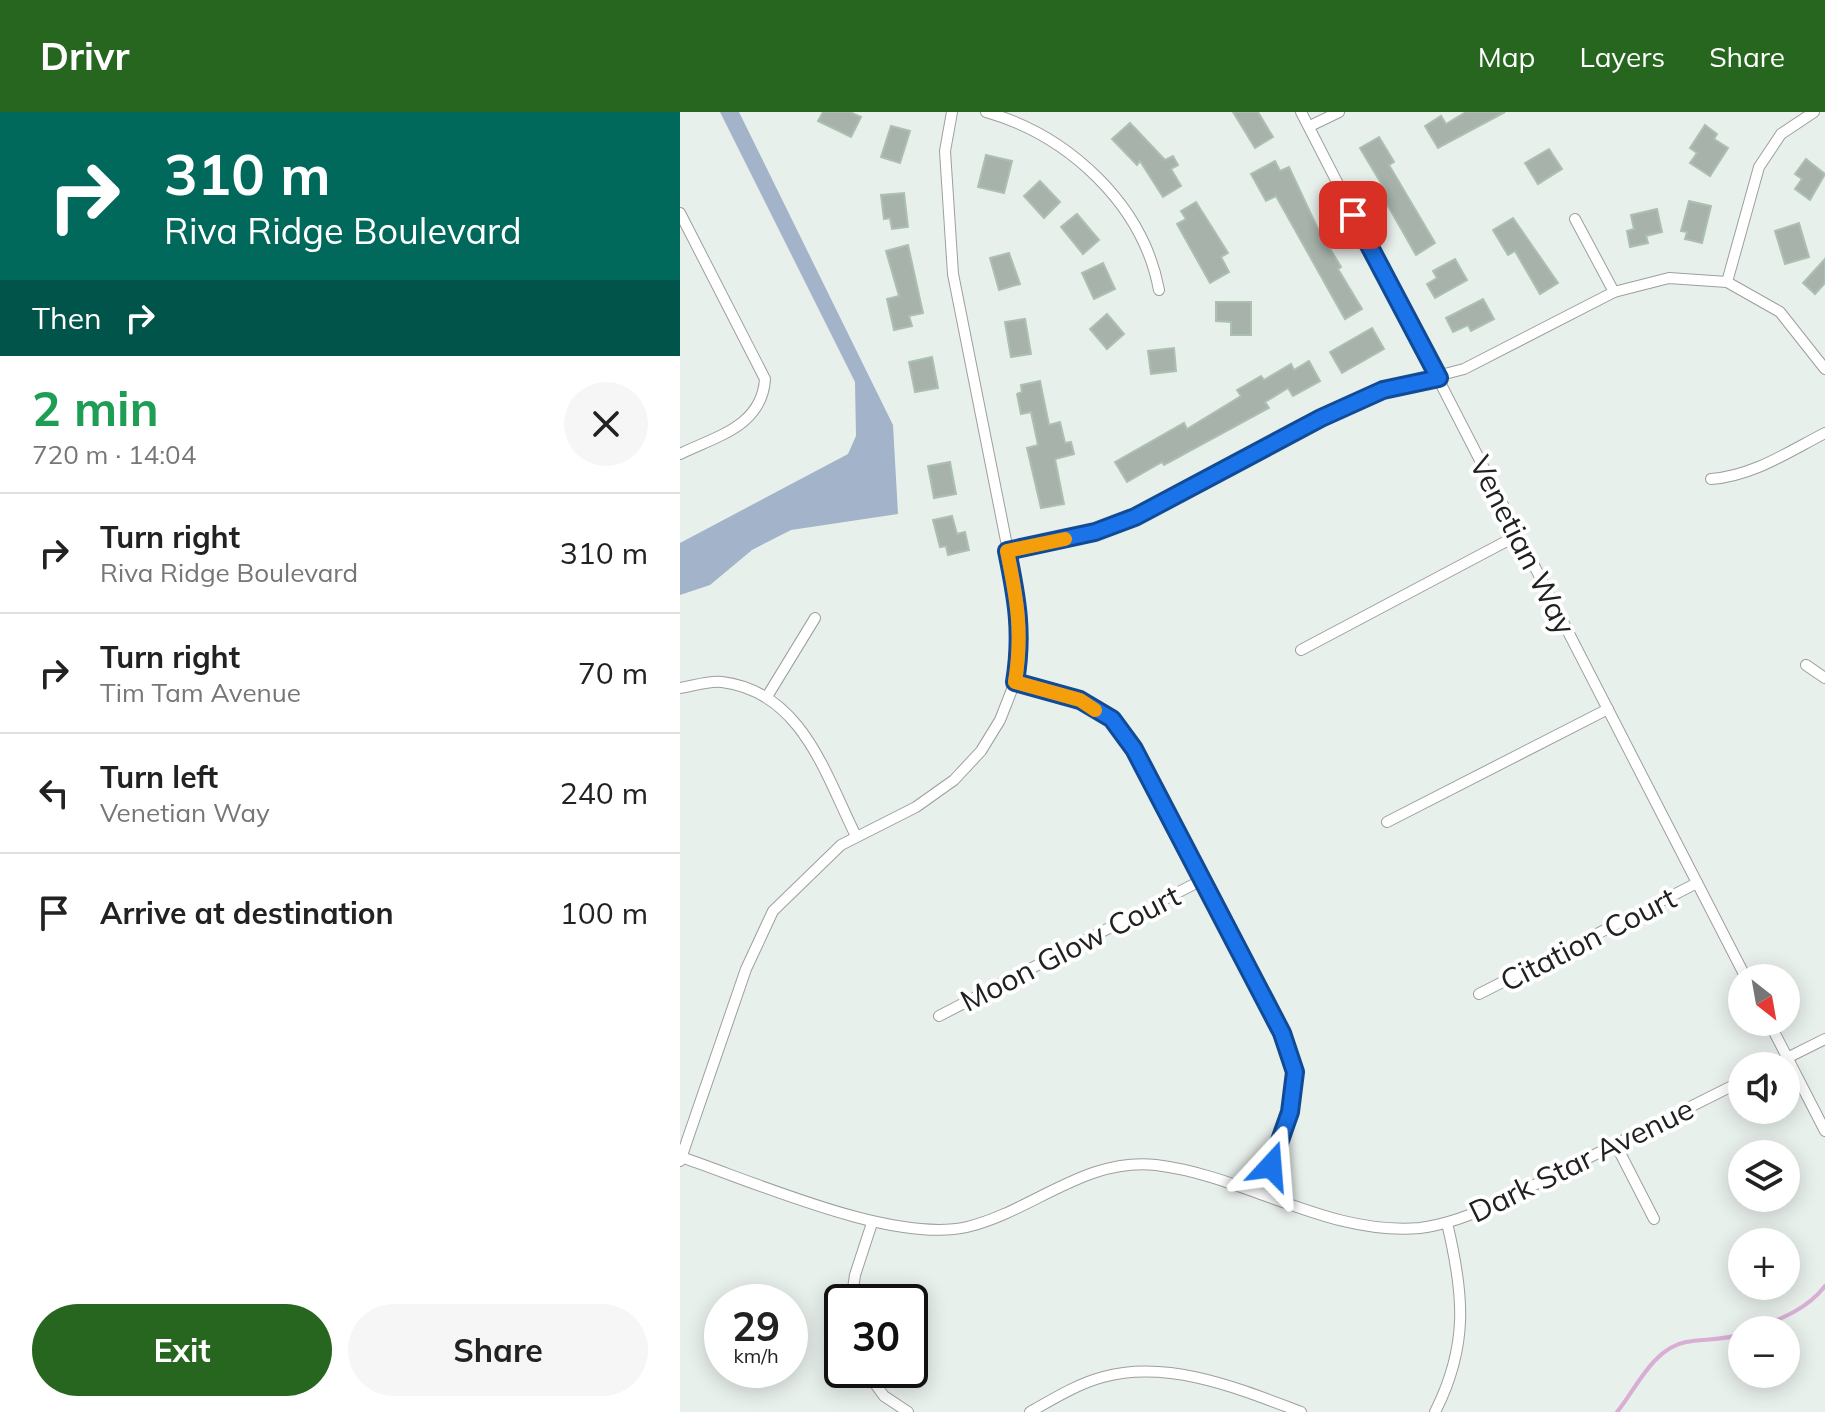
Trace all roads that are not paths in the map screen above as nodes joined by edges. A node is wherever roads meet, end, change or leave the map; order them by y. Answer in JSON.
{"nodes":[{"id":1,"x":952,"y":112,"type":"edge"},
{"id":2,"x":986,"y":112,"type":"edge"},
{"id":3,"x":1301,"y":112,"type":"edge"},
{"id":4,"x":1339,"y":112,"type":"edge"},
{"id":5,"x":1814,"y":112,"type":"edge"},
{"id":6,"x":1310,"y":126,"type":"junction"},
{"id":7,"x":680,"y":213,"type":"edge"},
{"id":8,"x":1575,"y":219,"type":"dead end"},
{"id":9,"x":1727,"y":282,"type":"junction"},
{"id":10,"x":1159,"y":290,"type":"dead end"},
{"id":11,"x":1614,"y":292,"type":"junction"},
{"id":12,"x":1825,"y":369,"type":"edge"},
{"id":13,"x":1439,"y":378,"type":"junction"},
{"id":14,"x":1825,"y":433,"type":"edge"},
{"id":15,"x":680,"y":454,"type":"edge"},
{"id":16,"x":1711,"y":479,"type":"dead end"},
{"id":17,"x":1518,"y":535,"type":"junction"},
{"id":18,"x":1007,"y":551,"type":"junction"},
{"id":19,"x":815,"y":618,"type":"dead end"},
{"id":20,"x":1301,"y":650,"type":"dead end"},
{"id":21,"x":1806,"y":665,"type":"dead end"},
{"id":22,"x":1825,"y":678,"type":"edge"},
{"id":23,"x":1015,"y":682,"type":"junction"},
{"id":24,"x":680,"y":688,"type":"edge"},
{"id":25,"x":768,"y":695,"type":"junction"},
{"id":26,"x":1608,"y":709,"type":"junction"},
{"id":27,"x":1387,"y":822,"type":"dead end"},
{"id":28,"x":856,"y":836,"type":"junction"},
{"id":29,"x":1202,"y":880,"type":"junction"},
{"id":30,"x":1697,"y":883,"type":"junction"},
{"id":31,"x":1739,"y":964,"type":"edge"},
{"id":32,"x":1479,"y":994,"type":"dead end"},
{"id":33,"x":939,"y":1016,"type":"dead end"},
{"id":34,"x":1825,"y":1039,"type":"edge"},
{"id":35,"x":1799,"y":1052,"type":"edge"},
{"id":36,"x":1800,"y":1083,"type":"edge"},
{"id":37,"x":1728,"y":1088,"type":"edge"},
{"id":38,"x":1825,"y":1131,"type":"edge"},
{"id":39,"x":1616,"y":1145,"type":"junction"},
{"id":40,"x":680,"y":1159,"type":"edge"},
{"id":41,"x":1261,"y":1194,"type":"junction"},
{"id":42,"x":1654,"y":1219,"type":"dead end"},
{"id":43,"x":872,"y":1223,"type":"junction"},
{"id":44,"x":1447,"y":1223,"type":"junction"},
{"id":45,"x":854,"y":1284,"type":"edge"},
{"id":46,"x":878,"y":1388,"type":"edge"},
{"id":47,"x":908,"y":1412,"type":"edge"},
{"id":48,"x":1030,"y":1412,"type":"edge"},
{"id":49,"x":1301,"y":1412,"type":"edge"},
{"id":50,"x":1435,"y":1412,"type":"edge"}],
"edges":[{"from":1,"to":18,"type":"street"},
{"from":2,"to":10,"type":"street"},
{"from":3,"to":6,"type":"street","name":"Venetian Way"},
{"from":4,"to":6,"type":"street"},
{"from":5,"to":9,"type":"street"},
{"from":6,"to":13,"type":"street","name":"Venetian Way"},
{"from":7,"to":15,"type":"street"},
{"from":8,"to":11,"type":"street"},
{"from":9,"to":11,"type":"street"},
{"from":9,"to":12,"type":"street"},
{"from":11,"to":13,"type":"street"},
{"from":13,"to":17,"type":"street","name":"Venetian Way"},
{"from":13,"to":18,"type":"street"},
{"from":14,"to":16,"type":"street"},
{"from":17,"to":20,"type":"street"},
{"from":17,"to":26,"type":"street","name":"Venetian Way"},
{"from":18,"to":23,"type":"street"},
{"from":19,"to":25,"type":"street"},
{"from":21,"to":22,"type":"street"},
{"from":23,"to":28,"type":"street"},
{"from":23,"to":29,"type":"street"},
{"from":24,"to":25,"type":"street"},
{"from":25,"to":28,"type":"street"},
{"from":26,"to":27,"type":"street"},
{"from":26,"to":30,"type":"street","name":"Venetian Way"},
{"from":28,"to":40,"type":"street"},
{"from":29,"to":33,"type":"street","name":"Moon Glow Court"},
{"from":29,"to":41,"type":"street"},
{"from":30,"to":31,"type":"street","name":"Venetian Way"},
{"from":30,"to":32,"type":"street","name":"Citation Court"},
{"from":34,"to":35,"type":"street"},
{"from":36,"to":38,"type":"street"},
{"from":37,"to":39,"type":"street","name":"Dark Star Avenue"},
{"from":39,"to":42,"type":"street"},
{"from":39,"to":44,"type":"street","name":"Dark Star Avenue"},
{"from":40,"to":43,"type":"street","name":"Dark Star Avenue"},
{"from":41,"to":43,"type":"street","name":"Dark Star Avenue"},
{"from":41,"to":44,"type":"street","name":"Dark Star Avenue"},
{"from":43,"to":45,"type":"street"},
{"from":44,"to":50,"type":"street"},
{"from":46,"to":47,"type":"street"},
{"from":48,"to":49,"type":"street"}]}
